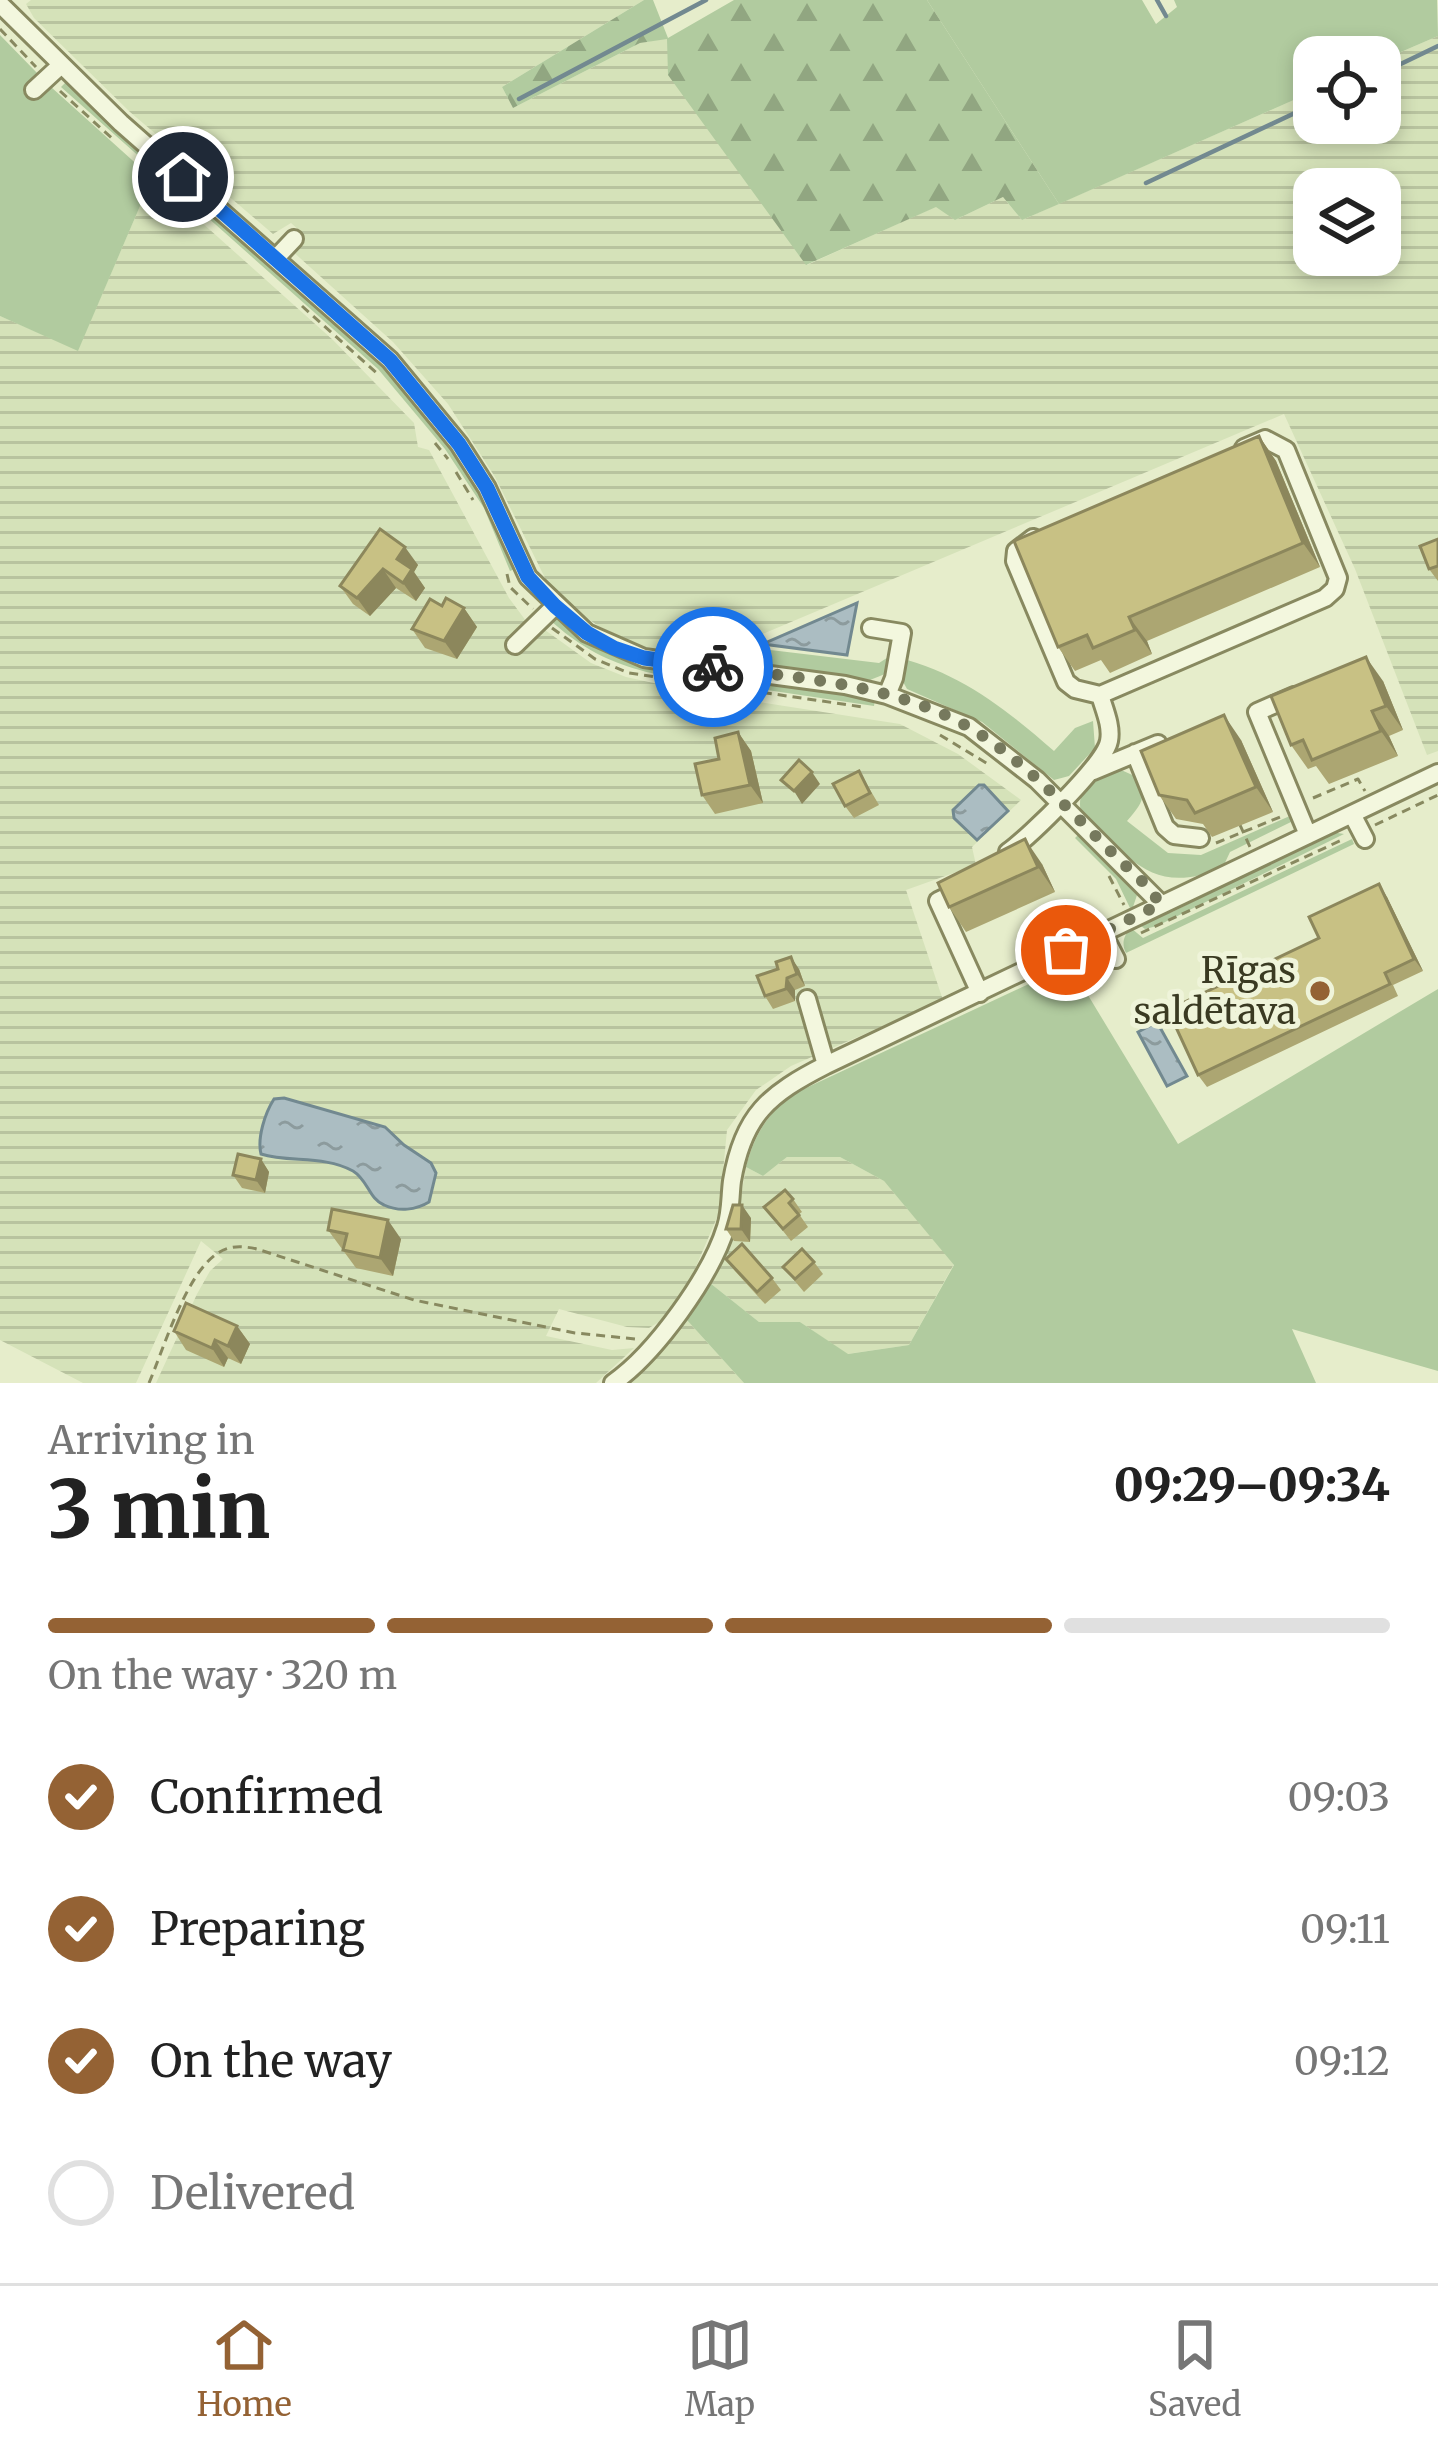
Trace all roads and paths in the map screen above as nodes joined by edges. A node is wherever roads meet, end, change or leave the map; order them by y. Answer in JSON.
{"nodes":[{"id":1,"x":4,"y":6,"type":"edge"},
{"id":2,"x":0,"y":29,"type":"edge"},
{"id":3,"x":48,"y":78,"type":"junction"},
{"id":4,"x":127,"y":152,"type":"dead end"},
{"id":5,"x":294,"y":239,"type":"dead end"},
{"id":6,"x":276,"y":258,"type":"junction"},
{"id":7,"x":303,"y":307,"type":"dead end"},
{"id":8,"x":381,"y":377,"type":"dead end"},
{"id":9,"x":427,"y":433,"type":"dead end"},
{"id":10,"x":1221,"y":458,"type":"edge"},
{"id":11,"x":477,"y":506,"type":"dead end"},
{"id":12,"x":1045,"y":533,"type":"edge"},
{"id":13,"x":500,"y":559,"type":"dead end"},
{"id":14,"x":549,"y":612,"type":"junction"},
{"id":15,"x":871,"y":628,"type":"dead end"},
{"id":16,"x":515,"y":645,"type":"dead end"},
{"id":17,"x":1317,"y":686,"type":"edge"},
{"id":18,"x":887,"y":695,"type":"junction"},
{"id":19,"x":1100,"y":695,"type":"junction"},
{"id":20,"x":869,"y":709,"type":"dead end"},
{"id":21,"x":938,"y":734,"type":"dead end"},
{"id":22,"x":1167,"y":740,"type":"edge"},
{"id":23,"x":1135,"y":753,"type":"junction"},
{"id":24,"x":994,"y":768,"type":"dead end"},
{"id":25,"x":1087,"y":773,"type":"junction"},
{"id":26,"x":1438,"y":773,"type":"edge"},
{"id":27,"x":1438,"y":795,"type":"edge"},
{"id":28,"x":1060,"y":802,"type":"junction"},
{"id":29,"x":1352,"y":814,"type":"junction"},
{"id":30,"x":1240,"y":825,"type":"dead end"},
{"id":31,"x":1308,"y":835,"type":"junction"},
{"id":32,"x":1363,"y":835,"type":"junction"},
{"id":33,"x":1200,"y":838,"type":"dead end"},
{"id":34,"x":1256,"y":860,"type":"junction"},
{"id":35,"x":993,"y":869,"type":"edge"},
{"id":36,"x":1109,"y":876,"type":"dead end"},
{"id":37,"x":976,"y":883,"type":"edge"},
{"id":38,"x":1161,"y":904,"type":"junction"},
{"id":39,"x":1125,"y":905,"type":"dead end"},
{"id":40,"x":1136,"y":928,"type":"dead end"},
{"id":41,"x":1102,"y":932,"type":"junction"},
{"id":42,"x":1116,"y":959,"type":"dead end"},
{"id":43,"x":980,"y":993,"type":"junction"},
{"id":44,"x":807,"y":999,"type":"dead end"},
{"id":45,"x":826,"y":1065,"type":"junction"},
{"id":46,"x":661,"y":1334,"type":"junction"},
{"id":47,"x":149,"y":1383,"type":"edge"},
{"id":48,"x":613,"y":1383,"type":"edge"}],
"edges":[{"from":1,"to":3,"type":"street"},
{"from":2,"to":3,"type":"path"},
{"from":3,"to":4,"type":"path"},
{"from":3,"to":6,"type":"street"},
{"from":5,"to":6,"type":"street"},
{"from":6,"to":14,"type":"street"},
{"from":7,"to":8,"type":"path"},
{"from":9,"to":11,"type":"path"},
{"from":10,"to":19,"type":"street"},
{"from":12,"to":19,"type":"street"},
{"from":13,"to":14,"type":"path"},
{"from":14,"to":16,"type":"street"},
{"from":14,"to":18,"type":"street"},
{"from":14,"to":20,"type":"path"},
{"from":15,"to":18,"type":"street"},
{"from":17,"to":31,"type":"street"},
{"from":18,"to":28,"type":"street"},
{"from":19,"to":25,"type":"street"},
{"from":21,"to":24,"type":"path"},
{"from":22,"to":23,"type":"street"},
{"from":23,"to":25,"type":"street"},
{"from":23,"to":33,"type":"street"},
{"from":25,"to":28,"type":"street"},
{"from":26,"to":29,"type":"street"},
{"from":27,"to":32,"type":"path"},
{"from":28,"to":35,"type":"street"},
{"from":28,"to":38,"type":"street"},
{"from":29,"to":31,"type":"street"},
{"from":29,"to":32,"type":"street"},
{"from":30,"to":34,"type":"path"},
{"from":31,"to":34,"type":"street"},
{"from":32,"to":40,"type":"path"},
{"from":34,"to":38,"type":"street"},
{"from":36,"to":39,"type":"path"},
{"from":37,"to":43,"type":"street"},
{"from":38,"to":41,"type":"street"},
{"from":41,"to":42,"type":"street"},
{"from":41,"to":43,"type":"street"},
{"from":43,"to":45,"type":"street"},
{"from":44,"to":45,"type":"street"},
{"from":45,"to":46,"type":"street"},
{"from":46,"to":47,"type":"path"},
{"from":46,"to":48,"type":"street"}]}
